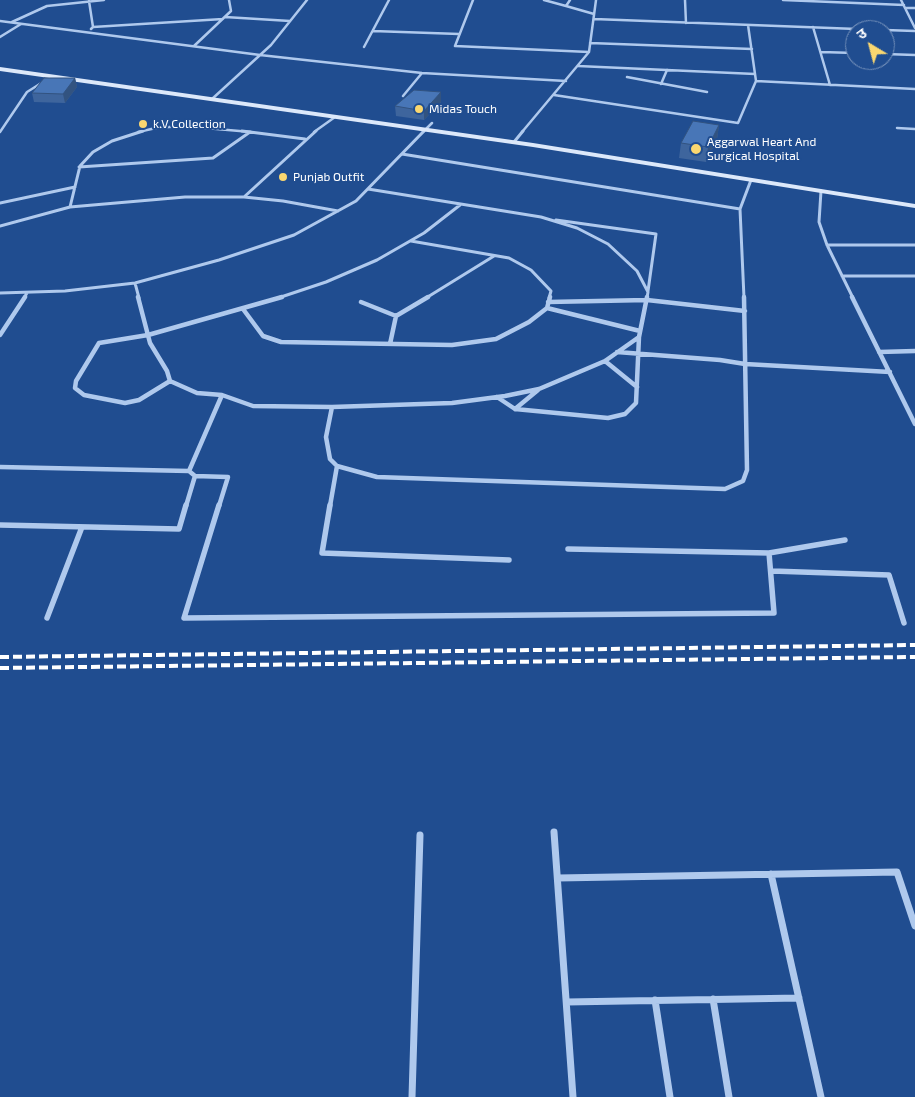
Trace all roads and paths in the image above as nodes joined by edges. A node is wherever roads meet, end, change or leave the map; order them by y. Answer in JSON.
{"nodes":[{"id":1,"x":104,"y":0,"type":"edge"},
{"id":2,"x":229,"y":0,"type":"edge"},
{"id":3,"x":307,"y":0,"type":"edge"},
{"id":4,"x":389,"y":0,"type":"edge"},
{"id":5,"x":473,"y":0,"type":"edge"},
{"id":6,"x":544,"y":0,"type":"edge"},
{"id":7,"x":570,"y":0,"type":"edge"},
{"id":8,"x":596,"y":0,"type":"edge"},
{"id":9,"x":685,"y":0,"type":"edge"},
{"id":10,"x":783,"y":0,"type":"edge"},
{"id":11,"x":901,"y":0,"type":"edge"},
{"id":12,"x":89,"y":2,"type":"junction"},
{"id":13,"x":566,"y":6,"type":"junction"},
{"id":14,"x":904,"y":6,"type":"junction"},
{"id":15,"x":915,"y":8,"type":"edge"},
{"id":16,"x":594,"y":14,"type":"junction"},
{"id":17,"x":224,"y":18,"type":"junction"},
{"id":18,"x":594,"y":19,"type":"junction"},
{"id":19,"x":0,"y":21,"type":"edge"},
{"id":20,"x":290,"y":21,"type":"junction"},
{"id":21,"x":11,"y":22,"type":"junction"},
{"id":22,"x":21,"y":23,"type":"junction"},
{"id":23,"x":686,"y":23,"type":"junction"},
{"id":24,"x":748,"y":25,"type":"junction"},
{"id":25,"x":93,"y":27,"type":"junction"},
{"id":26,"x":813,"y":27,"type":"junction"},
{"id":27,"x":845,"y":28,"type":"edge"},
{"id":28,"x":895,"y":30,"type":"edge"},
{"id":29,"x":915,"y":30,"type":"edge"},
{"id":30,"x":373,"y":31,"type":"junction"},
{"id":31,"x":87,"y":32,"type":"junction"},
{"id":32,"x":460,"y":34,"type":"junction"},
{"id":33,"x":0,"y":37,"type":"edge"},
{"id":34,"x":590,"y":43,"type":"junction"},
{"id":35,"x":194,"y":46,"type":"junction"},
{"id":36,"x":364,"y":47,"type":"dead end"},
{"id":37,"x":752,"y":49,"type":"junction"},
{"id":38,"x":589,"y":52,"type":"junction"},
{"id":39,"x":820,"y":52,"type":"junction"},
{"id":40,"x":845,"y":53,"type":"edge"},
{"id":41,"x":895,"y":54,"type":"edge"},
{"id":42,"x":260,"y":55,"type":"junction"},
{"id":43,"x":915,"y":55,"type":"edge"},
{"id":44,"x":0,"y":63,"type":"edge"},
{"id":45,"x":578,"y":66,"type":"junction"},
{"id":46,"x":0,"y":69,"type":"edge"},
{"id":47,"x":667,"y":70,"type":"junction"},
{"id":48,"x":422,"y":73,"type":"junction"},
{"id":49,"x":756,"y":74,"type":"junction"},
{"id":50,"x":49,"y":77,"type":"junction"},
{"id":51,"x":627,"y":77,"type":"dead end"},
{"id":52,"x":566,"y":81,"type":"junction"},
{"id":53,"x":756,"y":81,"type":"junction"},
{"id":54,"x":661,"y":84,"type":"junction"},
{"id":55,"x":830,"y":85,"type":"junction"},
{"id":56,"x":915,"y":89,"type":"edge"},
{"id":57,"x":707,"y":92,"type":"dead end"},
{"id":58,"x":218,"y":94,"type":"junction"},
{"id":59,"x":554,"y":95,"type":"junction"},
{"id":60,"x":403,"y":96,"type":"edge"},
{"id":61,"x":212,"y":99,"type":"junction"},
{"id":62,"x":336,"y":117,"type":"junction"},
{"id":63,"x":432,"y":123,"type":"junction"},
{"id":64,"x":897,"y":128,"type":"dead end"},
{"id":65,"x":915,"y":129,"type":"edge"},
{"id":66,"x":1,"y":130,"type":"edge"},
{"id":67,"x":426,"y":130,"type":"junction"},
{"id":68,"x":250,"y":132,"type":"junction"},
{"id":69,"x":305,"y":139,"type":"junction"},
{"id":70,"x":516,"y":140,"type":"junction"},
{"id":71,"x":402,"y":154,"type":"junction"},
{"id":72,"x":79,"y":168,"type":"junction"},
{"id":73,"x":751,"y":180,"type":"junction"},
{"id":74,"x":75,"y":187,"type":"junction"},
{"id":75,"x":368,"y":189,"type":"junction"},
{"id":76,"x":821,"y":191,"type":"junction"},
{"id":77,"x":244,"y":196,"type":"junction"},
{"id":78,"x":915,"y":200,"type":"edge"},
{"id":79,"x":0,"y":203,"type":"edge"},
{"id":80,"x":460,"y":204,"type":"junction"},
{"id":81,"x":915,"y":206,"type":"edge"},
{"id":82,"x":70,"y":207,"type":"junction"},
{"id":83,"x":740,"y":209,"type":"junction"},
{"id":84,"x":338,"y":211,"type":"junction"},
{"id":85,"x":541,"y":218,"type":"junction"},
{"id":86,"x":0,"y":226,"type":"edge"},
{"id":87,"x":411,"y":240,"type":"junction"},
{"id":88,"x":826,"y":245,"type":"junction"},
{"id":89,"x":915,"y":245,"type":"edge"},
{"id":90,"x":494,"y":256,"type":"junction"},
{"id":91,"x":842,"y":276,"type":"junction"},
{"id":92,"x":915,"y":276,"type":"edge"},
{"id":93,"x":135,"y":283,"type":"junction"},
{"id":94,"x":648,"y":292,"type":"junction"},
{"id":95,"x":27,"y":293,"type":"junction"},
{"id":96,"x":0,"y":294,"type":"edge"},
{"id":97,"x":647,"y":300,"type":"junction"},
{"id":98,"x":361,"y":302,"type":"dead end"},
{"id":99,"x":548,"y":302,"type":"junction"},
{"id":100,"x":547,"y":308,"type":"junction"},
{"id":101,"x":242,"y":309,"type":"junction"},
{"id":102,"x":745,"y":311,"type":"junction"},
{"id":103,"x":396,"y":316,"type":"junction"},
{"id":104,"x":640,"y":331,"type":"junction"},
{"id":105,"x":0,"y":335,"type":"edge"},
{"id":106,"x":148,"y":335,"type":"junction"},
{"id":107,"x":639,"y":337,"type":"junction"},
{"id":108,"x":390,"y":344,"type":"junction"},
{"id":109,"x":915,"y":351,"type":"edge"},
{"id":110,"x":617,"y":352,"type":"junction"},
{"id":111,"x":879,"y":352,"type":"junction"},
{"id":112,"x":638,"y":354,"type":"junction"},
{"id":113,"x":605,"y":360,"type":"junction"},
{"id":114,"x":745,"y":364,"type":"junction"},
{"id":115,"x":890,"y":372,"type":"junction"},
{"id":116,"x":170,"y":381,"type":"junction"},
{"id":117,"x":637,"y":388,"type":"junction"},
{"id":118,"x":539,"y":389,"type":"junction"},
{"id":119,"x":222,"y":395,"type":"junction"},
{"id":120,"x":497,"y":397,"type":"junction"},
{"id":121,"x":332,"y":407,"type":"junction"},
{"id":122,"x":515,"y":409,"type":"junction"},
{"id":123,"x":915,"y":424,"type":"edge"},
{"id":124,"x":337,"y":466,"type":"junction"},
{"id":125,"x":0,"y":467,"type":"edge"},
{"id":126,"x":189,"y":471,"type":"junction"},
{"id":127,"x":195,"y":476,"type":"junction"},
{"id":128,"x":0,"y":525,"type":"edge"},
{"id":129,"x":82,"y":527,"type":"junction"},
{"id":130,"x":845,"y":540,"type":"dead end"},
{"id":131,"x":568,"y":549,"type":"dead end"},
{"id":132,"x":769,"y":553,"type":"junction"},
{"id":133,"x":509,"y":560,"type":"dead end"},
{"id":134,"x":772,"y":571,"type":"junction"},
{"id":135,"x":47,"y":618,"type":"dead end"},
{"id":136,"x":904,"y":623,"type":"dead end"},
{"id":137,"x":554,"y":832,"type":"dead end"},
{"id":138,"x":420,"y":835,"type":"dead end"},
{"id":139,"x":771,"y":874,"type":"junction"},
{"id":140,"x":558,"y":878,"type":"junction"},
{"id":141,"x":915,"y":926,"type":"edge"},
{"id":142,"x":798,"y":998,"type":"junction"},
{"id":143,"x":713,"y":999,"type":"junction"},
{"id":144,"x":655,"y":1000,"type":"junction"},
{"id":145,"x":567,"y":1002,"type":"junction"},
{"id":146,"x":412,"y":1097,"type":"edge"},
{"id":147,"x":573,"y":1097,"type":"edge"},
{"id":148,"x":670,"y":1097,"type":"edge"},
{"id":149,"x":729,"y":1097,"type":"edge"},
{"id":150,"x":820,"y":1097,"type":"edge"}],
"edges":[{"from":1,"to":12,"type":"street"},
{"from":2,"to":17,"type":"street"},
{"from":3,"to":20,"type":"street"},
{"from":4,"to":30,"type":"street"},
{"from":5,"to":32,"type":"street"},
{"from":6,"to":13,"type":"street"},
{"from":7,"to":13,"type":"street"},
{"from":8,"to":16,"type":"street"},
{"from":9,"to":23,"type":"street"},
{"from":10,"to":14,"type":"street"},
{"from":11,"to":14,"type":"street"},
{"from":12,"to":21,"type":"street"},
{"from":12,"to":25,"type":"street"},
{"from":13,"to":16,"type":"street"},
{"from":14,"to":15,"type":"street"},
{"from":14,"to":29,"type":"street"},
{"from":16,"to":18,"type":"street"},
{"from":17,"to":20,"type":"street"},
{"from":17,"to":25,"type":"street"},
{"from":17,"to":35,"type":"street"},
{"from":18,"to":23,"type":"street"},
{"from":18,"to":34,"type":"street"},
{"from":19,"to":21,"type":"street"},
{"from":20,"to":42,"type":"street"},
{"from":21,"to":22,"type":"street"},
{"from":22,"to":31,"type":"street"},
{"from":22,"to":33,"type":"street"},
{"from":23,"to":24,"type":"street"},
{"from":24,"to":26,"type":"street"},
{"from":24,"to":37,"type":"street"},
{"from":25,"to":31,"type":"street"},
{"from":26,"to":27,"type":"street"},
{"from":26,"to":39,"type":"street"},
{"from":28,"to":29,"type":"street"},
{"from":30,"to":32,"type":"street"},
{"from":30,"to":36,"type":"street"},
{"from":31,"to":35,"type":"street"},
{"from":32,"to":38,"type":"street"},
{"from":34,"to":37,"type":"street"},
{"from":34,"to":38,"type":"street"},
{"from":35,"to":42,"type":"street"},
{"from":37,"to":49,"type":"street"},
{"from":38,"to":45,"type":"street"},
{"from":39,"to":40,"type":"street"},
{"from":39,"to":55,"type":"street"},
{"from":41,"to":43,"type":"street"},
{"from":42,"to":48,"type":"street"},
{"from":42,"to":58,"type":"street"},
{"from":44,"to":58,"type":"main road"},
{"from":45,"to":47,"type":"street"},
{"from":45,"to":52,"type":"street"},
{"from":46,"to":50,"type":"main road"},
{"from":47,"to":49,"type":"street"},
{"from":47,"to":54,"type":"street"},
{"from":48,"to":52,"type":"street"},
{"from":48,"to":60,"type":"street"},
{"from":49,"to":53,"type":"street"},
{"from":50,"to":61,"type":"main road"},
{"from":50,"to":66,"type":"street"},
{"from":51,"to":54,"type":"street"},
{"from":52,"to":59,"type":"street"},
{"from":53,"to":55,"type":"street"},
{"from":53,"to":59,"type":"street"},
{"from":54,"to":57,"type":"street"},
{"from":55,"to":56,"type":"street"},
{"from":58,"to":61,"type":"street"},
{"from":58,"to":63,"type":"main road"},
{"from":59,"to":70,"type":"street"},
{"from":61,"to":62,"type":"main road"},
{"from":62,"to":67,"type":"main road"},
{"from":62,"to":69,"type":"street"},
{"from":63,"to":67,"type":"street"},
{"from":63,"to":70,"type":"main road"},
{"from":64,"to":65,"type":"street"},
{"from":67,"to":70,"type":"main road"},
{"from":67,"to":71,"type":"street"},
{"from":68,"to":69,"type":"street"},
{"from":68,"to":72,"type":"street"},
{"from":68,"to":72,"type":"street"},
{"from":69,"to":77,"type":"street"},
{"from":70,"to":73,"type":"main road"},
{"from":70,"to":78,"type":"main road"},
{"from":71,"to":75,"type":"street"},
{"from":71,"to":83,"type":"street"},
{"from":72,"to":74,"type":"street"},
{"from":73,"to":76,"type":"main road"},
{"from":73,"to":83,"type":"street"},
{"from":74,"to":79,"type":"street"},
{"from":74,"to":82,"type":"street"},
{"from":75,"to":80,"type":"street"},
{"from":75,"to":84,"type":"street"},
{"from":76,"to":81,"type":"main road"},
{"from":76,"to":88,"type":"street"},
{"from":77,"to":82,"type":"street"},
{"from":77,"to":84,"type":"street"},
{"from":80,"to":85,"type":"street"},
{"from":80,"to":87,"type":"street"},
{"from":82,"to":86,"type":"street"},
{"from":83,"to":102,"type":"street"},
{"from":84,"to":93,"type":"street"},
{"from":85,"to":94,"type":"street"},
{"from":85,"to":94,"type":"street"},
{"from":87,"to":90,"type":"street"},
{"from":87,"to":101,"type":"street"},
{"from":88,"to":89,"type":"street"},
{"from":88,"to":91,"type":"street"},
{"from":90,"to":99,"type":"street"},
{"from":90,"to":103,"type":"street"},
{"from":91,"to":92,"type":"street"},
{"from":91,"to":111,"type":"street"},
{"from":93,"to":95,"type":"street"},
{"from":93,"to":106,"type":"street"},
{"from":94,"to":97,"type":"street"},
{"from":95,"to":96,"type":"street"},
{"from":95,"to":105,"type":"street"},
{"from":97,"to":99,"type":"street"},
{"from":97,"to":102,"type":"street"},
{"from":97,"to":104,"type":"street"},
{"from":98,"to":103,"type":"street"},
{"from":99,"to":100,"type":"street"},
{"from":100,"to":104,"type":"street"},
{"from":100,"to":108,"type":"street"},
{"from":101,"to":106,"type":"street"},
{"from":101,"to":108,"type":"street"},
{"from":102,"to":114,"type":"street"},
{"from":103,"to":108,"type":"street"},
{"from":104,"to":107,"type":"street"},
{"from":106,"to":116,"type":"street"},
{"from":106,"to":116,"type":"street"},
{"from":107,"to":110,"type":"street"},
{"from":107,"to":112,"type":"street"},
{"from":109,"to":111,"type":"street"},
{"from":110,"to":112,"type":"street"},
{"from":110,"to":113,"type":"street"},
{"from":111,"to":115,"type":"street"},
{"from":112,"to":114,"type":"street"},
{"from":112,"to":117,"type":"street"},
{"from":113,"to":117,"type":"street"},
{"from":113,"to":118,"type":"street"},
{"from":114,"to":115,"type":"street"},
{"from":114,"to":124,"type":"street"},
{"from":115,"to":123,"type":"street"},
{"from":116,"to":119,"type":"street"},
{"from":117,"to":122,"type":"street"},
{"from":118,"to":120,"type":"street"},
{"from":118,"to":122,"type":"street"},
{"from":119,"to":121,"type":"street"},
{"from":119,"to":126,"type":"street"},
{"from":120,"to":121,"type":"street"},
{"from":120,"to":122,"type":"street"},
{"from":121,"to":124,"type":"street"},
{"from":124,"to":133,"type":"street"},
{"from":125,"to":126,"type":"street"},
{"from":126,"to":127,"type":"street"},
{"from":127,"to":129,"type":"street"},
{"from":127,"to":134,"type":"street"},
{"from":128,"to":129,"type":"street"},
{"from":129,"to":135,"type":"street"},
{"from":130,"to":132,"type":"street"},
{"from":131,"to":132,"type":"street"},
{"from":132,"to":134,"type":"street"},
{"from":134,"to":136,"type":"street"},
{"from":137,"to":140,"type":"street"},
{"from":138,"to":146,"type":"street"},
{"from":139,"to":140,"type":"street"},
{"from":139,"to":141,"type":"street"},
{"from":139,"to":142,"type":"street"},
{"from":140,"to":145,"type":"street"},
{"from":142,"to":143,"type":"street"},
{"from":142,"to":150,"type":"street"},
{"from":143,"to":144,"type":"street"},
{"from":143,"to":149,"type":"street"},
{"from":144,"to":145,"type":"street"},
{"from":144,"to":148,"type":"street"},
{"from":145,"to":147,"type":"street"}]}
